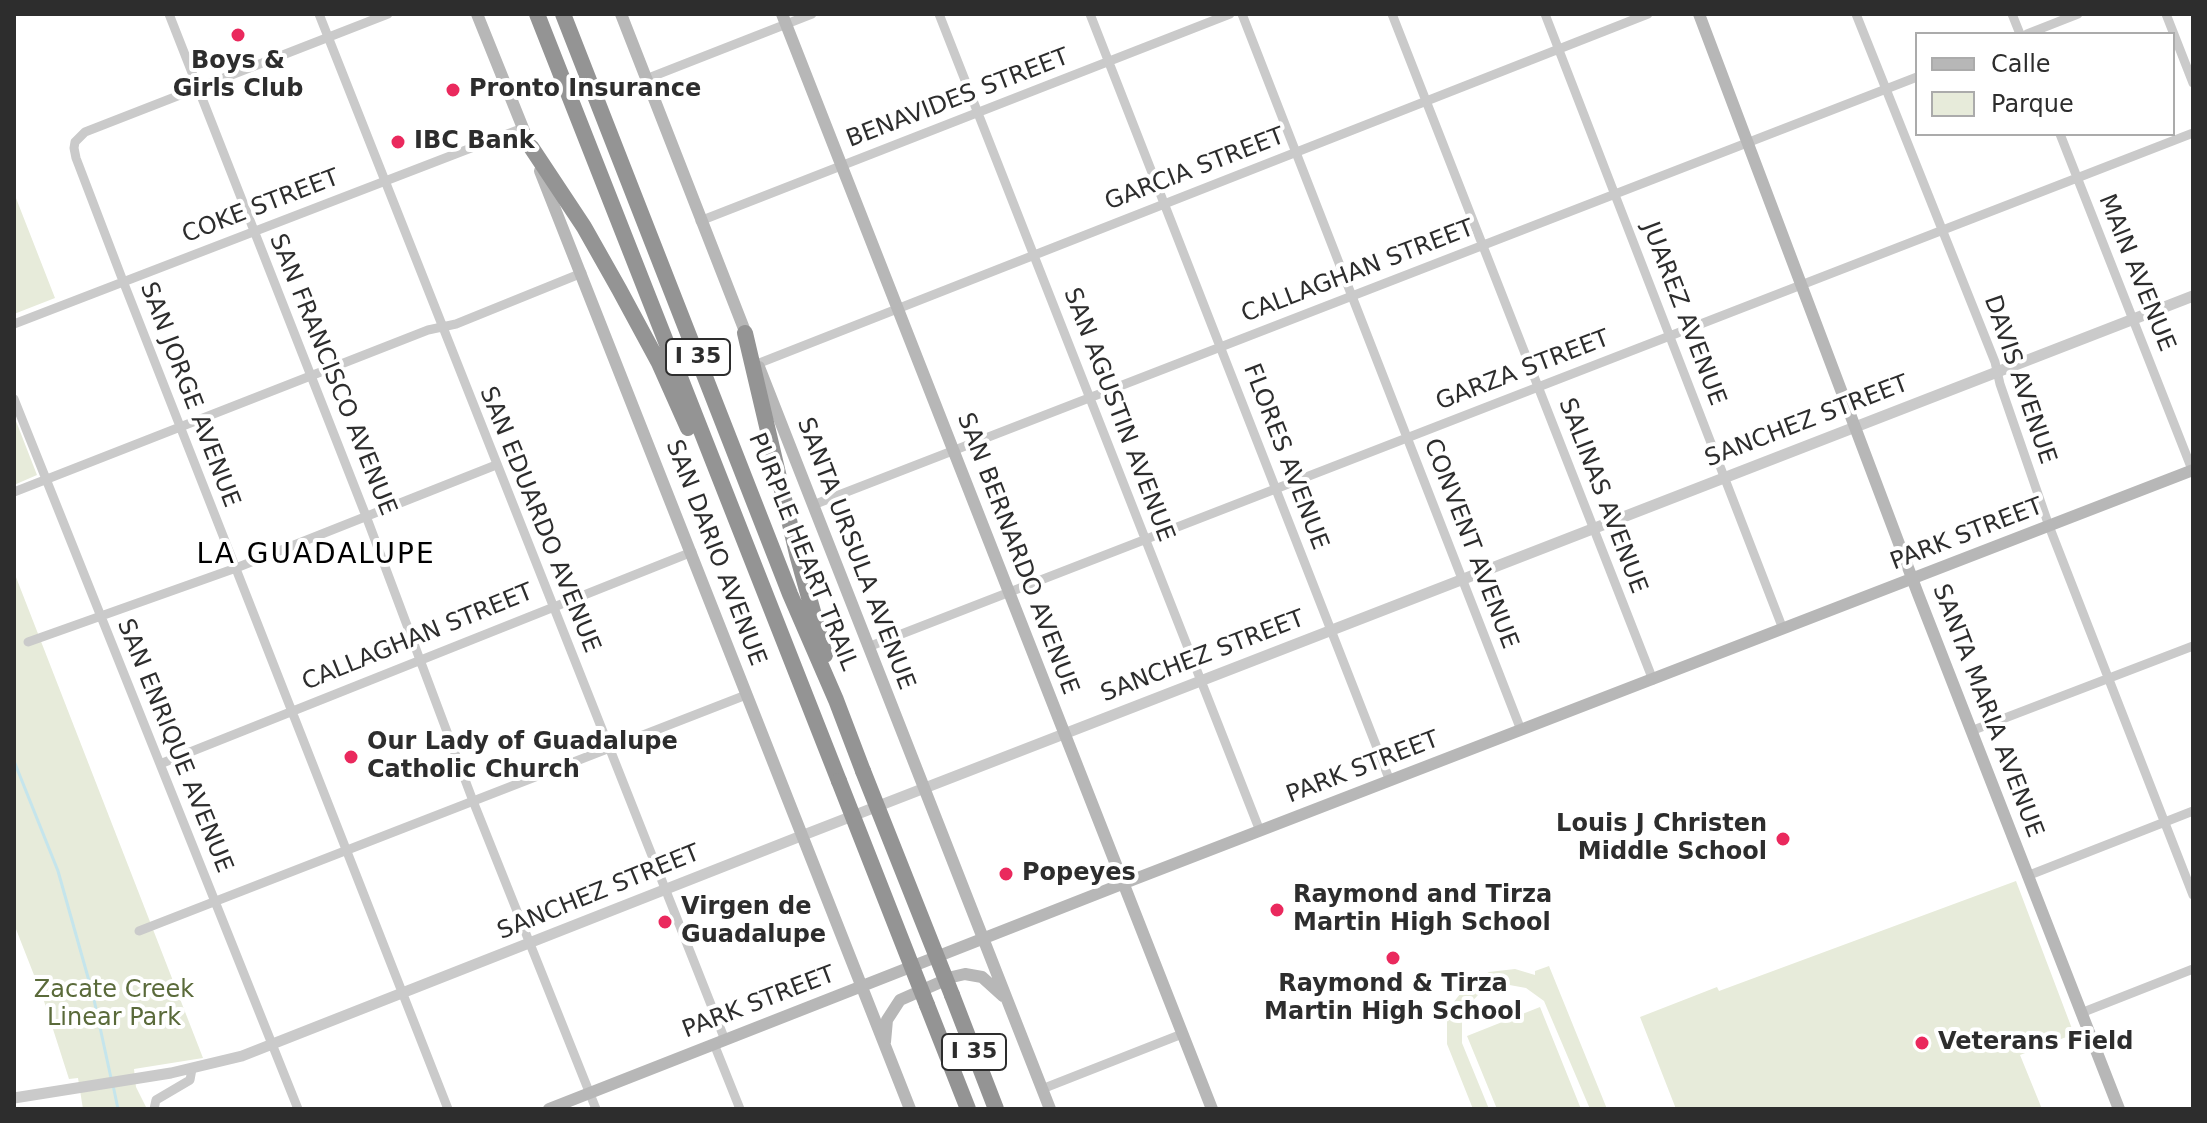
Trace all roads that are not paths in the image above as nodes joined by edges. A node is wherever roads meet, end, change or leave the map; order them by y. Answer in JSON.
{"nodes":[{"id":1,"x":169,"y":14,"type":"edge"},
{"id":2,"x":319,"y":14,"type":"edge"},
{"id":3,"x":388,"y":14,"type":"edge"},
{"id":4,"x":477,"y":14,"type":"edge"},
{"id":5,"x":537,"y":14,"type":"edge"},
{"id":6,"x":563,"y":14,"type":"edge"},
{"id":7,"x":621,"y":14,"type":"edge"},
{"id":8,"x":812,"y":14,"type":"edge"},
{"id":9,"x":939,"y":14,"type":"edge"},
{"id":10,"x":1090,"y":14,"type":"edge"},
{"id":11,"x":1230,"y":14,"type":"edge"},
{"id":12,"x":1242,"y":14,"type":"edge"},
{"id":13,"x":1392,"y":14,"type":"edge"},
{"id":14,"x":1545,"y":14,"type":"edge"},
{"id":15,"x":1648,"y":14,"type":"edge"},
{"id":16,"x":1699,"y":14,"type":"edge"},
{"id":17,"x":1856,"y":14,"type":"edge"},
{"id":18,"x":2078,"y":14,"type":"edge"},
{"id":19,"x":784,"y":19,"type":"edge"},
{"id":20,"x":2032,"y":32,"type":"edge"},
{"id":21,"x":2175,"y":37,"type":"edge"},
{"id":22,"x":328,"y":38,"type":"junction"},
{"id":23,"x":1558,"y":49,"type":"junction"},
{"id":24,"x":1108,"y":62,"type":"junction"},
{"id":25,"x":1915,"y":78,"type":"edge"},
{"id":26,"x":646,"y":79,"type":"junction"},
{"id":27,"x":2193,"y":83,"type":"edge"},
{"id":28,"x":198,"y":89,"type":"junction"},
{"id":29,"x":1886,"y":89,"type":"junction"},
{"id":30,"x":1426,"y":101,"type":"junction"},
{"id":31,"x":978,"y":113,"type":"junction"},
{"id":32,"x":523,"y":128,"type":"junction"},
{"id":33,"x":2193,"y":133,"type":"edge"},
{"id":34,"x":2061,"y":136,"type":"edge"},
{"id":35,"x":1749,"y":142,"type":"junction"},
{"id":36,"x":531,"y":147,"type":"junction"},
{"id":37,"x":1296,"y":152,"type":"junction"},
{"id":38,"x":841,"y":166,"type":"junction"},
{"id":39,"x":2077,"y":178,"type":"junction"},
{"id":40,"x":384,"y":181,"type":"junction"},
{"id":41,"x":1614,"y":194,"type":"junction"},
{"id":42,"x":1164,"y":204,"type":"junction"},
{"id":43,"x":700,"y":221,"type":"junction"},
{"id":44,"x":1943,"y":230,"type":"junction"},
{"id":45,"x":254,"y":231,"type":"junction"},
{"id":46,"x":1483,"y":245,"type":"junction"},
{"id":47,"x":1034,"y":254,"type":"junction"},
{"id":48,"x":582,"y":273,"type":"junction"},
{"id":49,"x":123,"y":281,"type":"junction"},
{"id":50,"x":1801,"y":284,"type":"junction"},
{"id":51,"x":1352,"y":295,"type":"junction"},
{"id":52,"x":2193,"y":296,"type":"edge"},
{"id":53,"x":897,"y":308,"type":"junction"},
{"id":54,"x":2133,"y":320,"type":"junction"},
{"id":55,"x":14,"y":324,"type":"edge"},
{"id":56,"x":442,"y":327,"type":"junction"},
{"id":57,"x":745,"y":333,"type":"junction"},
{"id":58,"x":1669,"y":335,"type":"junction"},
{"id":59,"x":1220,"y":347,"type":"junction"},
{"id":60,"x":757,"y":364,"type":"junction"},
{"id":61,"x":1997,"y":372,"type":"junction"},
{"id":62,"x":311,"y":376,"type":"junction"},
{"id":63,"x":1538,"y":386,"type":"junction"},
{"id":64,"x":1089,"y":397,"type":"junction"},
{"id":65,"x":14,"y":399,"type":"edge"},
{"id":66,"x":1855,"y":427,"type":"junction"},
{"id":67,"x":180,"y":428,"type":"junction"},
{"id":68,"x":1407,"y":437,"type":"junction"},
{"id":69,"x":953,"y":450,"type":"junction"},
{"id":70,"x":496,"y":465,"type":"junction"},
{"id":71,"x":2193,"y":471,"type":"edge"},
{"id":72,"x":1724,"y":478,"type":"junction"},
{"id":73,"x":46,"y":480,"type":"junction"},
{"id":74,"x":1275,"y":488,"type":"junction"},
{"id":75,"x":14,"y":492,"type":"edge"},
{"id":76,"x":813,"y":505,"type":"junction"},
{"id":77,"x":366,"y":516,"type":"junction"},
{"id":78,"x":734,"y":516,"type":"junction"},
{"id":79,"x":2049,"y":526,"type":"junction"},
{"id":80,"x":1594,"y":529,"type":"junction"},
{"id":81,"x":1145,"y":538,"type":"junction"},
{"id":82,"x":692,"y":552,"type":"junction"},
{"id":83,"x":236,"y":568,"type":"junction"},
{"id":84,"x":1463,"y":579,"type":"junction"},
{"id":85,"x":1912,"y":580,"type":"junction"},
{"id":86,"x":1008,"y":592,"type":"junction"},
{"id":87,"x":552,"y":607,"type":"junction"},
{"id":88,"x":101,"y":617,"type":"junction"},
{"id":89,"x":1783,"y":629,"type":"junction"},
{"id":90,"x":1331,"y":630,"type":"junction"},
{"id":91,"x":28,"y":642,"type":"dead end"},
{"id":92,"x":2193,"y":646,"type":"edge"},
{"id":93,"x":868,"y":647,"type":"junction"},
{"id":94,"x":420,"y":659,"type":"junction"},
{"id":95,"x":2108,"y":678,"type":"junction"},
{"id":96,"x":1653,"y":680,"type":"junction"},
{"id":97,"x":1201,"y":681,"type":"junction"},
{"id":98,"x":746,"y":695,"type":"junction"},
{"id":99,"x":836,"y":700,"type":"junction"},
{"id":100,"x":292,"y":710,"type":"junction"},
{"id":101,"x":1521,"y":730,"type":"junction"},
{"id":102,"x":1971,"y":731,"type":"junction"},
{"id":103,"x":1064,"y":734,"type":"junction"},
{"id":104,"x":608,"y":749,"type":"junction"},
{"id":105,"x":160,"y":764,"type":"junction"},
{"id":106,"x":1390,"y":781,"type":"junction"},
{"id":107,"x":923,"y":789,"type":"junction"},
{"id":108,"x":473,"y":801,"type":"junction"},
{"id":109,"x":2193,"y":811,"type":"edge"},
{"id":110,"x":2165,"y":822,"type":"junction"},
{"id":111,"x":1260,"y":831,"type":"junction"},
{"id":112,"x":801,"y":836,"type":"junction"},
{"id":113,"x":347,"y":851,"type":"junction"},
{"id":114,"x":2027,"y":876,"type":"junction"},
{"id":115,"x":1122,"y":884,"type":"junction"},
{"id":116,"x":665,"y":891,"type":"junction"},
{"id":117,"x":2193,"y":895,"type":"edge"},
{"id":118,"x":216,"y":903,"type":"junction"},
{"id":119,"x":139,"y":931,"type":"dead end"},
{"id":120,"x":982,"y":939,"type":"junction"},
{"id":121,"x":530,"y":944,"type":"junction"},
{"id":122,"x":2193,"y":969,"type":"edge"},
{"id":123,"x":861,"y":986,"type":"junction"},
{"id":124,"x":403,"y":994,"type":"junction"},
{"id":125,"x":1005,"y":998,"type":"junction"},
{"id":126,"x":2081,"y":1013,"type":"junction"},
{"id":127,"x":1182,"y":1034,"type":"junction"},
{"id":128,"x":719,"y":1042,"type":"junction"},
{"id":129,"x":273,"y":1045,"type":"junction"},
{"id":130,"x":885,"y":1046,"type":"junction"},
{"id":131,"x":192,"y":1069,"type":"junction"},
{"id":132,"x":1042,"y":1089,"type":"junction"},
{"id":133,"x":589,"y":1093,"type":"junction"},
{"id":134,"x":14,"y":1098,"type":"edge"},
{"id":135,"x":154,"y":1109,"type":"edge"},
{"id":136,"x":298,"y":1109,"type":"edge"},
{"id":137,"x":448,"y":1109,"type":"edge"},
{"id":138,"x":549,"y":1109,"type":"edge"},
{"id":139,"x":596,"y":1109,"type":"edge"},
{"id":140,"x":740,"y":1109,"type":"edge"},
{"id":141,"x":910,"y":1109,"type":"edge"},
{"id":142,"x":968,"y":1109,"type":"edge"},
{"id":143,"x":996,"y":1109,"type":"edge"},
{"id":144,"x":1050,"y":1109,"type":"edge"},
{"id":145,"x":1212,"y":1109,"type":"edge"},
{"id":146,"x":2119,"y":1109,"type":"edge"}],
"edges":[{"from":1,"to":28,"type":"street","name":"SAN FRANCISCO AVENUE"},
{"from":2,"to":22,"type":"street","name":"SAN EDUARDO AVENUE"},
{"from":3,"to":22,"type":"street"},
{"from":4,"to":32,"type":"main road","name":"SAN DARIO AVENUE"},
{"from":5,"to":78,"type":"highway","name":"PURPLE HEART TRAIL","number":"I 35"},
{"from":6,"to":99,"type":"highway","name":"PURPLE HEART TRAIL","number":"I 35"},
{"from":7,"to":26,"type":"main road","name":"SANTA URSULA AVENUE"},
{"from":8,"to":19,"type":"street"},
{"from":9,"to":31,"type":"street","name":"SAN AGUSTIN AVENUE"},
{"from":10,"to":24,"type":"street","name":"FLORES AVENUE"},
{"from":11,"to":24,"type":"street","name":"BENAVIDES STREET"},
{"from":12,"to":37,"type":"street","name":"CONVENT AVENUE"},
{"from":13,"to":30,"type":"street","name":"SALINAS AVENUE"},
{"from":14,"to":23,"type":"street","name":"JUAREZ AVENUE"},
{"from":15,"to":23,"type":"street","name":"GARCIA STREET"},
{"from":16,"to":35,"type":"main road","name":"SANTA MARIA AVENUE"},
{"from":17,"to":29,"type":"street","name":"DAVIS AVENUE"},
{"from":18,"to":20,"type":"street"},
{"from":19,"to":26,"type":"street"},
{"from":19,"to":38,"type":"main road","name":"SAN BERNARDO AVENUE"},
{"from":21,"to":27,"type":"street"},
{"from":22,"to":28,"type":"street"},
{"from":22,"to":40,"type":"street","name":"SAN EDUARDO AVENUE"},
{"from":23,"to":30,"type":"street","name":"GARCIA STREET"},
{"from":23,"to":41,"type":"street","name":"JUAREZ AVENUE"},
{"from":24,"to":31,"type":"street","name":"BENAVIDES STREET"},
{"from":24,"to":42,"type":"street","name":"FLORES AVENUE"},
{"from":25,"to":29,"type":"street","name":"CALLAGHAN STREET"},
{"from":26,"to":43,"type":"main road","name":"SANTA URSULA AVENUE"},
{"from":28,"to":45,"type":"street","name":"SAN FRANCISCO AVENUE"},
{"from":28,"to":49,"type":"street","name":"SAN JORGE AVENUE"},
{"from":29,"to":35,"type":"street","name":"CALLAGHAN STREET"},
{"from":29,"to":44,"type":"street","name":"DAVIS AVENUE"},
{"from":30,"to":37,"type":"street","name":"GARCIA STREET"},
{"from":30,"to":46,"type":"street","name":"SALINAS AVENUE"},
{"from":31,"to":38,"type":"street","name":"BENAVIDES STREET"},
{"from":31,"to":47,"type":"street","name":"SAN AGUSTIN AVENUE"},
{"from":32,"to":36,"type":"main road","name":"SAN DARIO AVENUE"},
{"from":32,"to":40,"type":"street","name":"COKE STREET"},
{"from":33,"to":39,"type":"street","name":"GARZA STREET"},
{"from":34,"to":39,"type":"street","name":"MAIN AVENUE"},
{"from":35,"to":41,"type":"street","name":"CALLAGHAN STREET"},
{"from":35,"to":50,"type":"main road","name":"SANTA MARIA AVENUE"},
{"from":36,"to":48,"type":"main road","name":"SAN DARIO AVENUE"},
{"from":36,"to":78,"type":"highway"},
{"from":37,"to":42,"type":"street","name":"GARCIA STREET"},
{"from":37,"to":51,"type":"street","name":"CONVENT AVENUE"},
{"from":38,"to":43,"type":"street","name":"BENAVIDES STREET"},
{"from":38,"to":53,"type":"main road","name":"SAN BERNARDO AVENUE"},
{"from":39,"to":44,"type":"street","name":"GARZA STREET"},
{"from":39,"to":54,"type":"street","name":"MAIN AVENUE"},
{"from":40,"to":45,"type":"street","name":"COKE STREET"},
{"from":40,"to":56,"type":"street","name":"SAN EDUARDO AVENUE"},
{"from":41,"to":46,"type":"street","name":"CALLAGHAN STREET"},
{"from":41,"to":58,"type":"street","name":"JUAREZ AVENUE"},
{"from":42,"to":47,"type":"street","name":"GARCIA STREET"},
{"from":42,"to":59,"type":"street","name":"FLORES AVENUE"},
{"from":43,"to":57,"type":"main road","name":"SANTA URSULA AVENUE"},
{"from":44,"to":50,"type":"street","name":"GARZA STREET"},
{"from":44,"to":61,"type":"street","name":"DAVIS AVENUE"},
{"from":45,"to":49,"type":"street","name":"COKE STREET"},
{"from":45,"to":62,"type":"street","name":"SAN FRANCISCO AVENUE"},
{"from":46,"to":51,"type":"street","name":"CALLAGHAN STREET"},
{"from":46,"to":63,"type":"street","name":"SALINAS AVENUE"},
{"from":47,"to":53,"type":"street","name":"GARCIA STREET"},
{"from":47,"to":64,"type":"street","name":"SAN AGUSTIN AVENUE"},
{"from":48,"to":56,"type":"street"},
{"from":48,"to":82,"type":"main road","name":"SAN DARIO AVENUE"},
{"from":49,"to":55,"type":"street","name":"COKE STREET"},
{"from":49,"to":67,"type":"street","name":"SAN JORGE AVENUE"},
{"from":50,"to":58,"type":"street","name":"GARZA STREET"},
{"from":50,"to":66,"type":"main road","name":"SANTA MARIA AVENUE"},
{"from":51,"to":59,"type":"street","name":"CALLAGHAN STREET"},
{"from":51,"to":68,"type":"street","name":"CONVENT AVENUE"},
{"from":52,"to":54,"type":"street","name":"SANCHEZ STREET"},
{"from":53,"to":60,"type":"street","name":"GARCIA STREET"},
{"from":53,"to":69,"type":"main road","name":"SAN BERNARDO AVENUE"},
{"from":54,"to":61,"type":"street","name":"SANCHEZ STREET"},
{"from":54,"to":71,"type":"street","name":"MAIN AVENUE"},
{"from":56,"to":62,"type":"street"},
{"from":56,"to":70,"type":"street","name":"SAN EDUARDO AVENUE"},
{"from":57,"to":60,"type":"main road","name":"SANTA URSULA AVENUE"},
{"from":57,"to":99,"type":"highway"},
{"from":58,"to":63,"type":"street","name":"GARZA STREET"},
{"from":58,"to":72,"type":"street","name":"JUAREZ AVENUE"},
{"from":59,"to":64,"type":"street","name":"CALLAGHAN STREET"},
{"from":59,"to":74,"type":"street","name":"FLORES AVENUE"},
{"from":60,"to":76,"type":"main road","name":"SANTA URSULA AVENUE"},
{"from":61,"to":66,"type":"street","name":"SANCHEZ STREET"},
{"from":61,"to":79,"type":"street","name":"DAVIS AVENUE"},
{"from":62,"to":67,"type":"street"},
{"from":62,"to":77,"type":"street","name":"SAN FRANCISCO AVENUE"},
{"from":63,"to":68,"type":"street","name":"GARZA STREET"},
{"from":63,"to":80,"type":"street","name":"SALINAS AVENUE"},
{"from":64,"to":69,"type":"street","name":"CALLAGHAN STREET"},
{"from":64,"to":81,"type":"street","name":"SAN AGUSTIN AVENUE"},
{"from":65,"to":73,"type":"street","name":"SAN ENRIQUE AVENUE"},
{"from":66,"to":72,"type":"street","name":"SANCHEZ STREET"},
{"from":66,"to":85,"type":"main road","name":"SANTA MARIA AVENUE"},
{"from":67,"to":73,"type":"street"},
{"from":67,"to":83,"type":"street","name":"SAN JORGE AVENUE"},
{"from":68,"to":74,"type":"street","name":"GARZA STREET"},
{"from":68,"to":84,"type":"street","name":"CONVENT AVENUE"},
{"from":69,"to":76,"type":"street","name":"CALLAGHAN STREET"},
{"from":69,"to":86,"type":"main road","name":"SAN BERNARDO AVENUE"},
{"from":70,"to":77,"type":"street"},
{"from":70,"to":87,"type":"street","name":"SAN EDUARDO AVENUE"},
{"from":71,"to":79,"type":"main road","name":"PARK STREET"},
{"from":72,"to":80,"type":"street","name":"SANCHEZ STREET"},
{"from":72,"to":89,"type":"street","name":"JUAREZ AVENUE"},
{"from":73,"to":75,"type":"street"},
{"from":73,"to":88,"type":"street","name":"SAN ENRIQUE AVENUE"},
{"from":74,"to":81,"type":"street","name":"GARZA STREET"},
{"from":74,"to":90,"type":"street","name":"FLORES AVENUE"},
{"from":76,"to":93,"type":"main road","name":"SANTA URSULA AVENUE"},
{"from":77,"to":83,"type":"street"},
{"from":77,"to":94,"type":"street","name":"SAN FRANCISCO AVENUE"},
{"from":78,"to":142,"type":"highway","name":"PURPLE HEART TRAIL","number":"I 35","bridge":true},
{"from":79,"to":85,"type":"main road","name":"PARK STREET"},
{"from":79,"to":95,"type":"street","name":"DAVIS AVENUE"},
{"from":80,"to":84,"type":"street","name":"SANCHEZ STREET"},
{"from":80,"to":96,"type":"street","name":"SALINAS AVENUE"},
{"from":81,"to":86,"type":"street","name":"GARZA STREET"},
{"from":81,"to":97,"type":"street","name":"SAN AGUSTIN AVENUE"},
{"from":82,"to":87,"type":"street","name":"CALLAGHAN STREET"},
{"from":82,"to":98,"type":"main road","name":"SAN DARIO AVENUE"},
{"from":83,"to":88,"type":"street"},
{"from":83,"to":100,"type":"street","name":"SAN JORGE AVENUE"},
{"from":84,"to":90,"type":"street","name":"SANCHEZ STREET"},
{"from":84,"to":101,"type":"street","name":"CONVENT AVENUE"},
{"from":85,"to":89,"type":"main road","name":"PARK STREET"},
{"from":85,"to":102,"type":"main road","name":"SANTA MARIA AVENUE"},
{"from":86,"to":93,"type":"street","name":"GARZA STREET"},
{"from":86,"to":103,"type":"main road","name":"SAN BERNARDO AVENUE"},
{"from":87,"to":94,"type":"street","name":"CALLAGHAN STREET"},
{"from":87,"to":104,"type":"street","name":"SAN EDUARDO AVENUE"},
{"from":88,"to":91,"type":"street"},
{"from":88,"to":105,"type":"street","name":"SAN ENRIQUE AVENUE"},
{"from":89,"to":96,"type":"main road","name":"PARK STREET"},
{"from":90,"to":97,"type":"street","name":"SANCHEZ STREET"},
{"from":90,"to":106,"type":"street","name":"FLORES AVENUE"},
{"from":92,"to":95,"type":"street"},
{"from":93,"to":107,"type":"main road","name":"SANTA URSULA AVENUE"},
{"from":94,"to":100,"type":"street","name":"CALLAGHAN STREET"},
{"from":94,"to":108,"type":"street","name":"SAN FRANCISCO AVENUE"},
{"from":95,"to":102,"type":"street"},
{"from":95,"to":110,"type":"street","name":"DAVIS AVENUE"},
{"from":96,"to":101,"type":"main road","name":"PARK STREET"},
{"from":97,"to":103,"type":"street","name":"SANCHEZ STREET"},
{"from":97,"to":111,"type":"street","name":"SAN AGUSTIN AVENUE"},
{"from":98,"to":104,"type":"street"},
{"from":98,"to":112,"type":"main road","name":"SAN DARIO AVENUE"},
{"from":99,"to":143,"type":"highway","name":"PURPLE HEART TRAIL","number":"I 35","bridge":true},
{"from":100,"to":105,"type":"street","name":"CALLAGHAN STREET"},
{"from":100,"to":113,"type":"street","name":"SAN JORGE AVENUE"},
{"from":101,"to":106,"type":"main road","name":"PARK STREET"},
{"from":102,"to":114,"type":"main road","name":"SANTA MARIA AVENUE"},
{"from":103,"to":107,"type":"street","name":"SANCHEZ STREET"},
{"from":103,"to":115,"type":"main road","name":"SAN BERNARDO AVENUE"},
{"from":104,"to":108,"type":"street"},
{"from":104,"to":116,"type":"street","name":"SAN EDUARDO AVENUE"},
{"from":105,"to":118,"type":"street","name":"SAN ENRIQUE AVENUE"},
{"from":106,"to":111,"type":"main road","name":"PARK STREET"},
{"from":107,"to":112,"type":"street","name":"SANCHEZ STREET"},
{"from":107,"to":120,"type":"main road","name":"SANTA URSULA AVENUE"},
{"from":108,"to":113,"type":"street"},
{"from":108,"to":121,"type":"street","name":"SAN FRANCISCO AVENUE"},
{"from":109,"to":110,"type":"street"},
{"from":110,"to":114,"type":"street"},
{"from":110,"to":117,"type":"street","name":"DAVIS AVENUE"},
{"from":111,"to":115,"type":"main road","name":"PARK STREET"},
{"from":112,"to":116,"type":"street","name":"SANCHEZ STREET"},
{"from":112,"to":123,"type":"main road","name":"SAN DARIO AVENUE"},
{"from":113,"to":118,"type":"street"},
{"from":113,"to":124,"type":"street","name":"SAN JORGE AVENUE"},
{"from":114,"to":126,"type":"main road","name":"SANTA MARIA AVENUE"},
{"from":115,"to":120,"type":"main road","name":"PARK STREET"},
{"from":115,"to":127,"type":"main road","name":"SAN BERNARDO AVENUE"},
{"from":116,"to":121,"type":"street","name":"SANCHEZ STREET"},
{"from":116,"to":128,"type":"street","name":"SAN EDUARDO AVENUE"},
{"from":118,"to":119,"type":"street"},
{"from":118,"to":129,"type":"street","name":"SAN ENRIQUE AVENUE"},
{"from":120,"to":123,"type":"main road","name":"PARK STREET"},
{"from":120,"to":125,"type":"main road","name":"SANTA URSULA AVENUE"},
{"from":121,"to":124,"type":"street","name":"SANCHEZ STREET"},
{"from":121,"to":133,"type":"street","name":"SAN FRANCISCO AVENUE"},
{"from":122,"to":126,"type":"street"},
{"from":123,"to":128,"type":"main road","name":"PARK STREET"},
{"from":123,"to":130,"type":"main road","name":"SAN DARIO AVENUE"},
{"from":124,"to":129,"type":"street","name":"SANCHEZ STREET"},
{"from":124,"to":137,"type":"street","name":"SAN JORGE AVENUE"},
{"from":125,"to":130,"type":"main road"},
{"from":125,"to":132,"type":"main road","name":"SANTA URSULA AVENUE"},
{"from":126,"to":146,"type":"main road","name":"SANTA MARIA AVENUE"},
{"from":127,"to":132,"type":"street"},
{"from":127,"to":145,"type":"main road","name":"SAN BERNARDO AVENUE"},
{"from":128,"to":133,"type":"main road","name":"PARK STREET"},
{"from":128,"to":140,"type":"street","name":"SAN EDUARDO AVENUE"},
{"from":129,"to":131,"type":"street","name":"SANCHEZ STREET"},
{"from":129,"to":136,"type":"street","name":"SAN ENRIQUE AVENUE"},
{"from":130,"to":141,"type":"main road","name":"SAN DARIO AVENUE"},
{"from":131,"to":134,"type":"street","name":"SANCHEZ STREET"},
{"from":131,"to":135,"type":"street"},
{"from":132,"to":144,"type":"main road","name":"SANTA URSULA AVENUE"},
{"from":133,"to":138,"type":"main road","name":"PARK STREET"},
{"from":133,"to":139,"type":"street","name":"SAN FRANCISCO AVENUE"}]}
